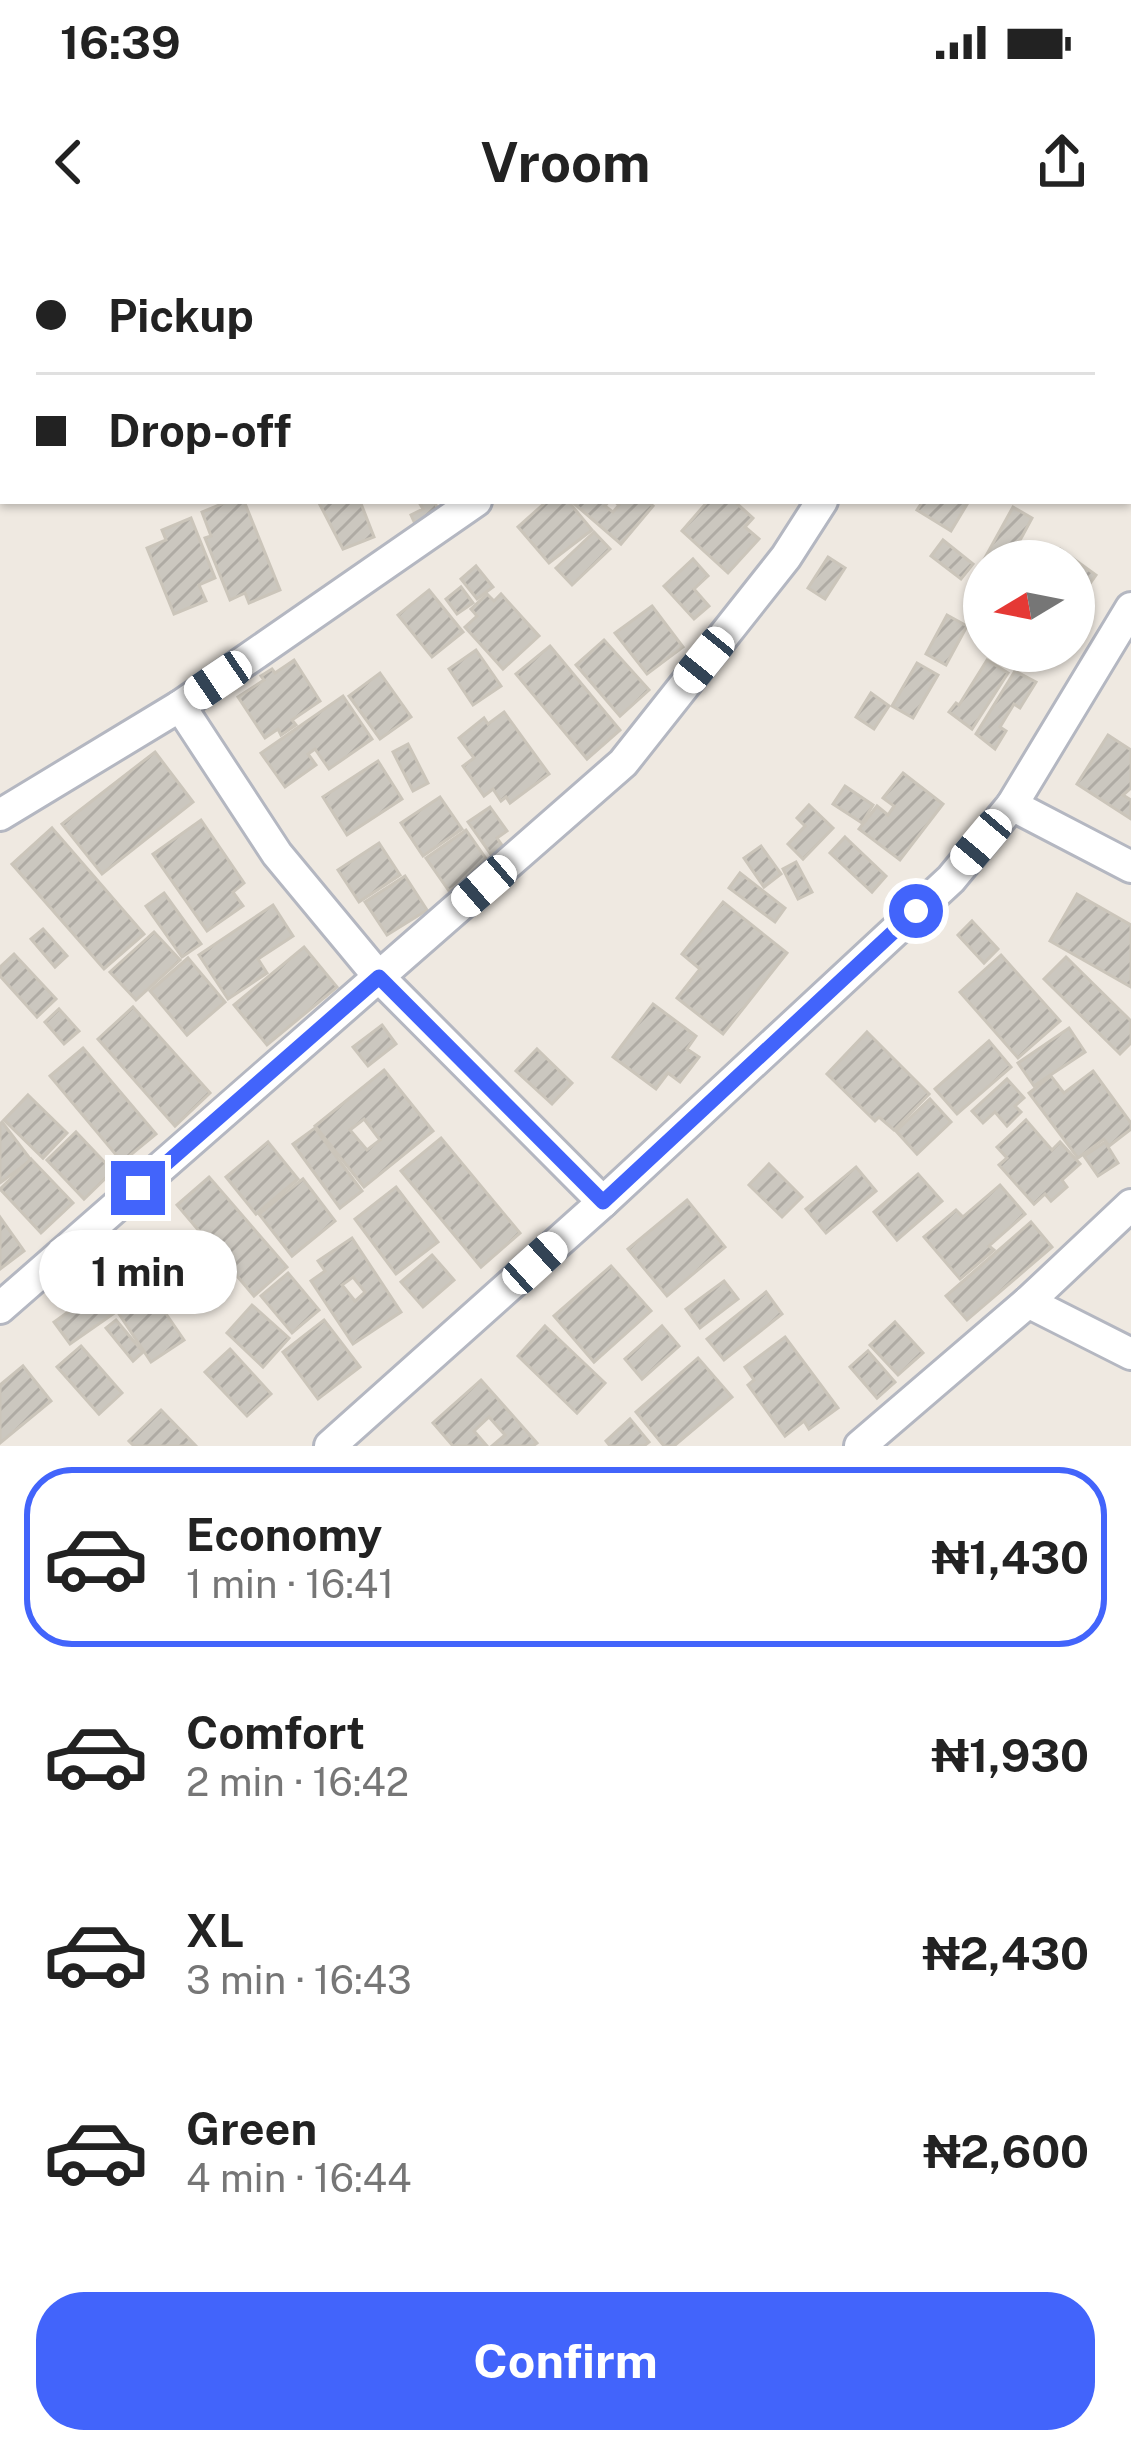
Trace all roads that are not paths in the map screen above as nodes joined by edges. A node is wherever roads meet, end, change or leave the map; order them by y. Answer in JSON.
{"nodes":[{"id":1,"x":472,"y":504,"type":"edge"},
{"id":2,"x":820,"y":504,"type":"edge"},
{"id":3,"x":1131,"y":608,"type":"edge"},
{"id":4,"x":180,"y":706,"type":"junction"},
{"id":5,"x":1012,"y":805,"type":"junction"},
{"id":6,"x":0,"y":815,"type":"edge"},
{"id":7,"x":1131,"y":867,"type":"edge"},
{"id":8,"x":379,"y":977,"type":"junction"},
{"id":9,"x":603,"y":1202,"type":"junction"},
{"id":10,"x":1131,"y":1205,"type":"edge"},
{"id":11,"x":1028,"y":1302,"type":"junction"},
{"id":12,"x":0,"y":1308,"type":"edge"},
{"id":13,"x":1131,"y":1354,"type":"edge"},
{"id":14,"x":330,"y":1446,"type":"edge"},
{"id":15,"x":860,"y":1446,"type":"edge"}],
"edges":[{"from":1,"to":4,"type":"street"},
{"from":2,"to":8,"type":"street"},
{"from":3,"to":5,"type":"street"},
{"from":4,"to":6,"type":"street"},
{"from":4,"to":8,"type":"street"},
{"from":5,"to":7,"type":"street"},
{"from":5,"to":9,"type":"street"},
{"from":8,"to":9,"type":"street"},
{"from":8,"to":12,"type":"street"},
{"from":9,"to":14,"type":"street"},
{"from":10,"to":11,"type":"street"},
{"from":11,"to":13,"type":"street"},
{"from":11,"to":15,"type":"street"}]}
